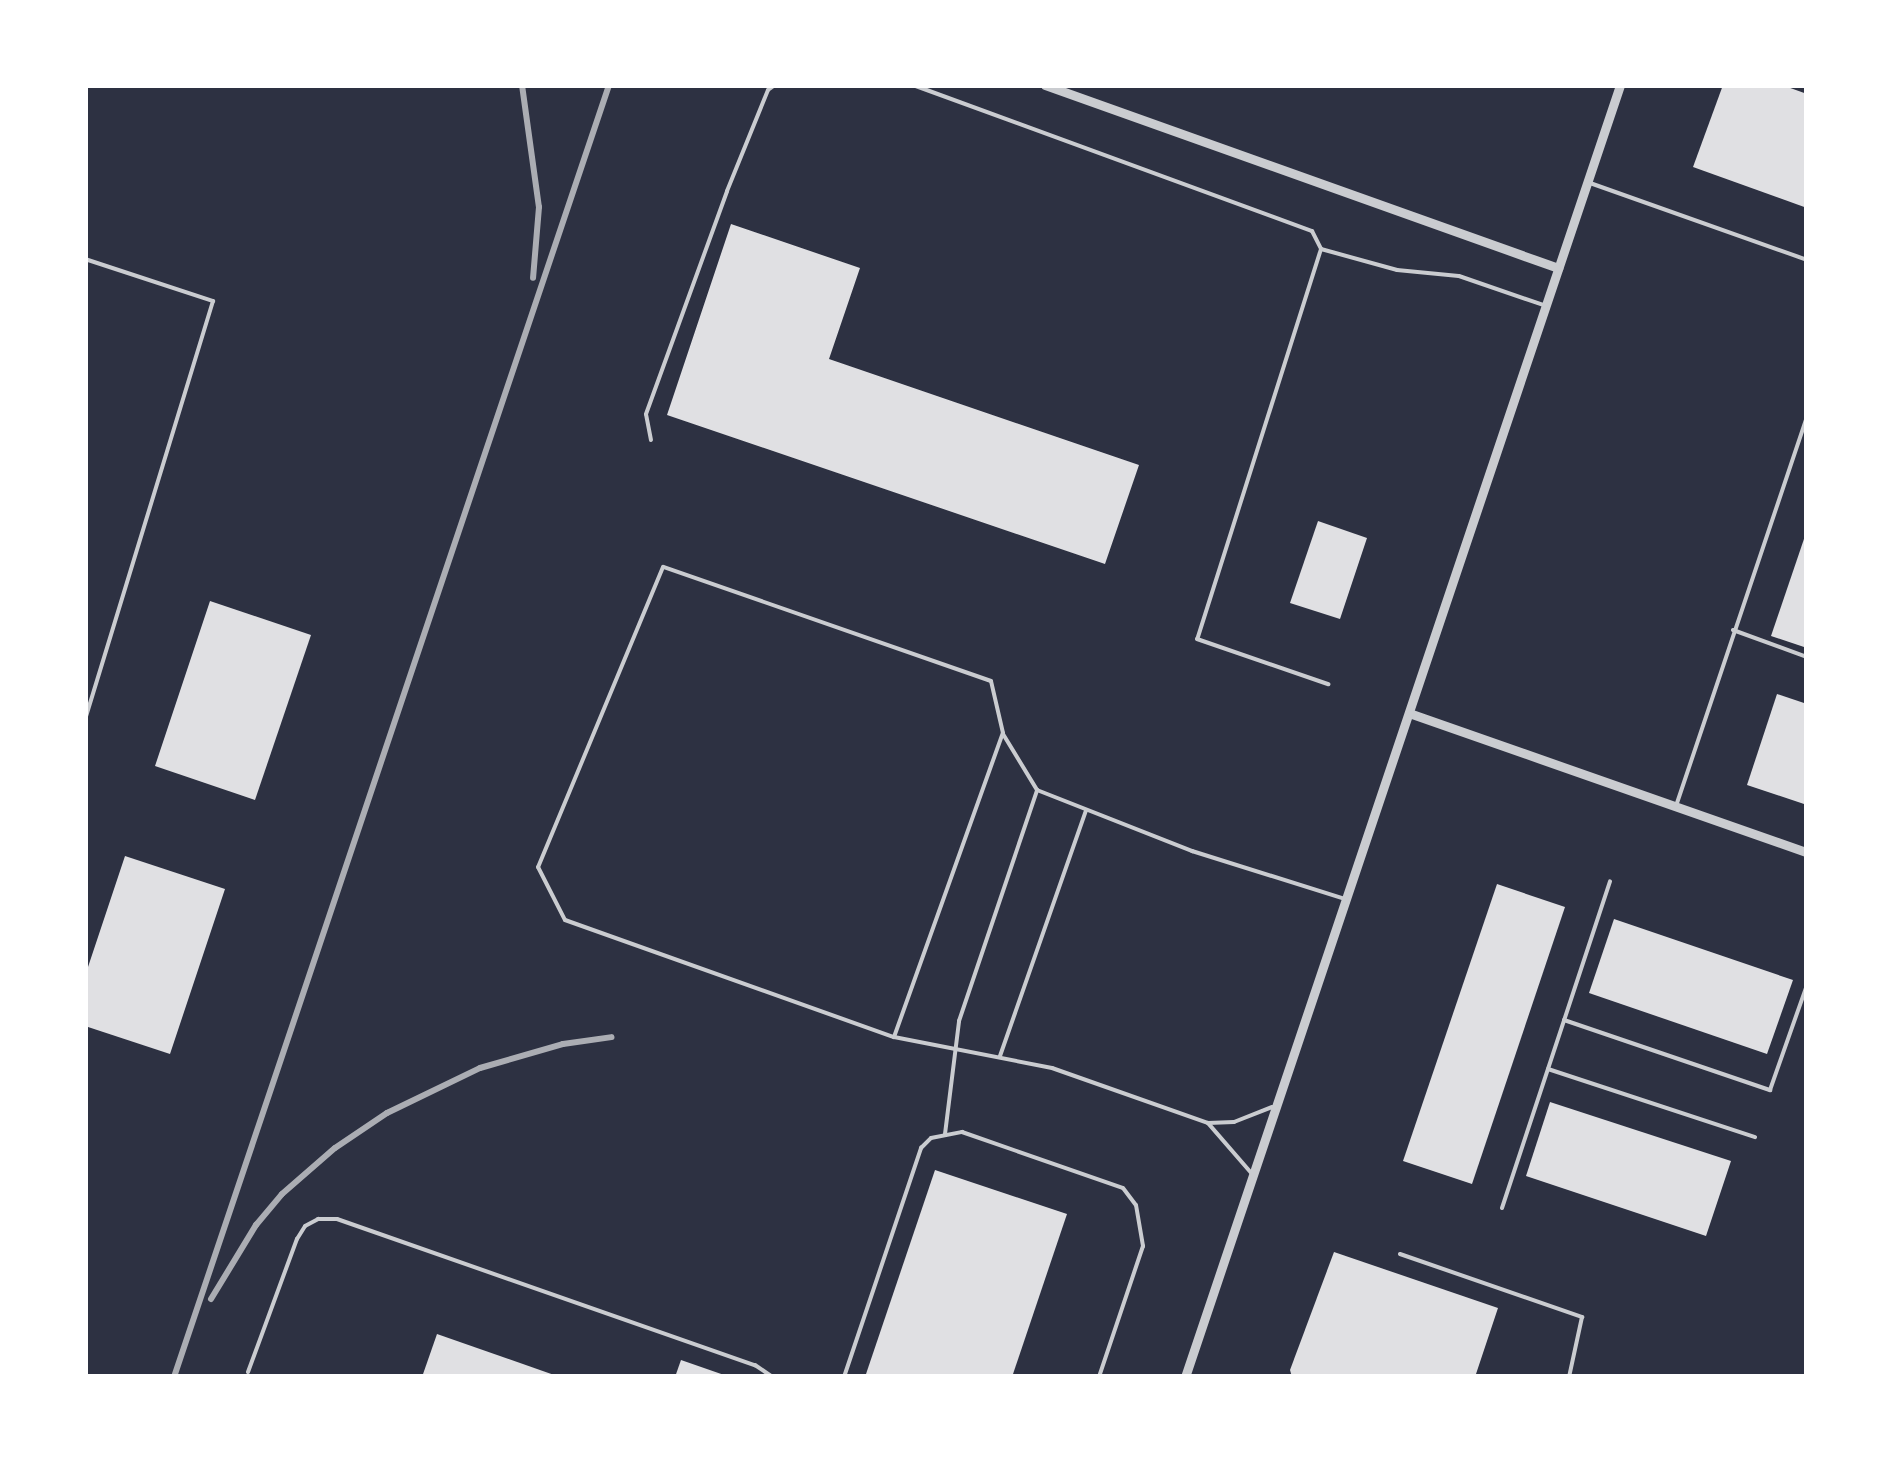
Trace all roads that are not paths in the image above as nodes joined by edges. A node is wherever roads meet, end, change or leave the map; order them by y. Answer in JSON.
{"nodes":[{"id":1,"x":775,"y":85,"type":"edge"},
{"id":2,"x":912,"y":85,"type":"edge"},
{"id":3,"x":1045,"y":85,"type":"edge"},
{"id":4,"x":1620,"y":85,"type":"edge"},
{"id":5,"x":1587,"y":182,"type":"junction"},
{"id":6,"x":1321,"y":249,"type":"junction"},
{"id":7,"x":85,"y":259,"type":"edge"},
{"id":8,"x":1807,"y":260,"type":"edge"},
{"id":9,"x":1558,"y":268,"type":"junction"},
{"id":10,"x":1546,"y":306,"type":"junction"},
{"id":11,"x":1807,"y":416,"type":"edge"},
{"id":12,"x":652,"y":440,"type":"dead end"},
{"id":13,"x":1796,"y":450,"type":"junction"},
{"id":14,"x":1807,"y":454,"type":"edge"},
{"id":15,"x":1733,"y":630,"type":"junction"},
{"id":16,"x":1807,"y":657,"type":"edge"},
{"id":17,"x":1328,"y":684,"type":"dead end"},
{"id":18,"x":1408,"y":712,"type":"junction"},
{"id":19,"x":85,"y":720,"type":"edge"},
{"id":20,"x":1003,"y":733,"type":"junction"},
{"id":21,"x":1037,"y":790,"type":"junction"},
{"id":22,"x":1676,"y":806,"type":"junction"},
{"id":23,"x":1087,"y":808,"type":"junction"},
{"id":24,"x":1807,"y":852,"type":"edge"},
{"id":25,"x":1610,"y":880,"type":"dead end"},
{"id":26,"x":1345,"y":899,"type":"junction"},
{"id":27,"x":1807,"y":984,"type":"edge"},
{"id":28,"x":1564,"y":1020,"type":"junction"},
{"id":29,"x":894,"y":1037,"type":"junction"},
{"id":30,"x":956,"y":1046,"type":"junction"},
{"id":31,"x":1000,"y":1056,"type":"junction"},
{"id":32,"x":1548,"y":1069,"type":"junction"},
{"id":33,"x":1276,"y":1105,"type":"junction"},
{"id":34,"x":1208,"y":1123,"type":"junction"},
{"id":35,"x":945,"y":1134,"type":"junction"},
{"id":36,"x":1755,"y":1137,"type":"dead end"},
{"id":37,"x":1253,"y":1175,"type":"junction"},
{"id":38,"x":1502,"y":1208,"type":"dead end"},
{"id":39,"x":1400,"y":1254,"type":"dead end"},
{"id":40,"x":248,"y":1372,"type":"dead end"},
{"id":41,"x":774,"y":1377,"type":"edge"},
{"id":42,"x":844,"y":1377,"type":"edge"},
{"id":43,"x":1099,"y":1377,"type":"edge"},
{"id":44,"x":1185,"y":1377,"type":"edge"},
{"id":45,"x":1569,"y":1377,"type":"edge"}],
"edges":[{"from":1,"to":12,"type":"lane"},
{"from":2,"to":6,"type":"lane"},
{"from":3,"to":9,"type":"street"},
{"from":4,"to":5,"type":"street"},
{"from":5,"to":8,"type":"lane"},
{"from":5,"to":9,"type":"street"},
{"from":6,"to":10,"type":"lane"},
{"from":6,"to":17,"type":"lane"},
{"from":7,"to":19,"type":"lane"},
{"from":9,"to":10,"type":"street"},
{"from":10,"to":18,"type":"street"},
{"from":11,"to":13,"type":"lane"},
{"from":13,"to":14,"type":"lane"},
{"from":13,"to":15,"type":"lane"},
{"from":15,"to":16,"type":"lane"},
{"from":15,"to":22,"type":"lane"},
{"from":18,"to":22,"type":"street"},
{"from":18,"to":26,"type":"street"},
{"from":20,"to":21,"type":"lane"},
{"from":20,"to":29,"type":"lane"},
{"from":20,"to":29,"type":"lane"},
{"from":21,"to":23,"type":"lane"},
{"from":21,"to":30,"type":"lane"},
{"from":22,"to":24,"type":"street"},
{"from":23,"to":26,"type":"lane"},
{"from":23,"to":31,"type":"lane"},
{"from":25,"to":28,"type":"lane"},
{"from":26,"to":33,"type":"street"},
{"from":27,"to":28,"type":"lane"},
{"from":28,"to":32,"type":"lane"},
{"from":29,"to":30,"type":"lane"},
{"from":30,"to":31,"type":"lane"},
{"from":30,"to":35,"type":"lane"},
{"from":31,"to":34,"type":"lane"},
{"from":32,"to":36,"type":"lane"},
{"from":32,"to":38,"type":"lane"},
{"from":33,"to":34,"type":"lane"},
{"from":33,"to":37,"type":"street"},
{"from":34,"to":37,"type":"lane"},
{"from":35,"to":42,"type":"lane"},
{"from":35,"to":43,"type":"lane"},
{"from":37,"to":44,"type":"street"},
{"from":39,"to":45,"type":"lane"},
{"from":40,"to":41,"type":"lane"}]}
